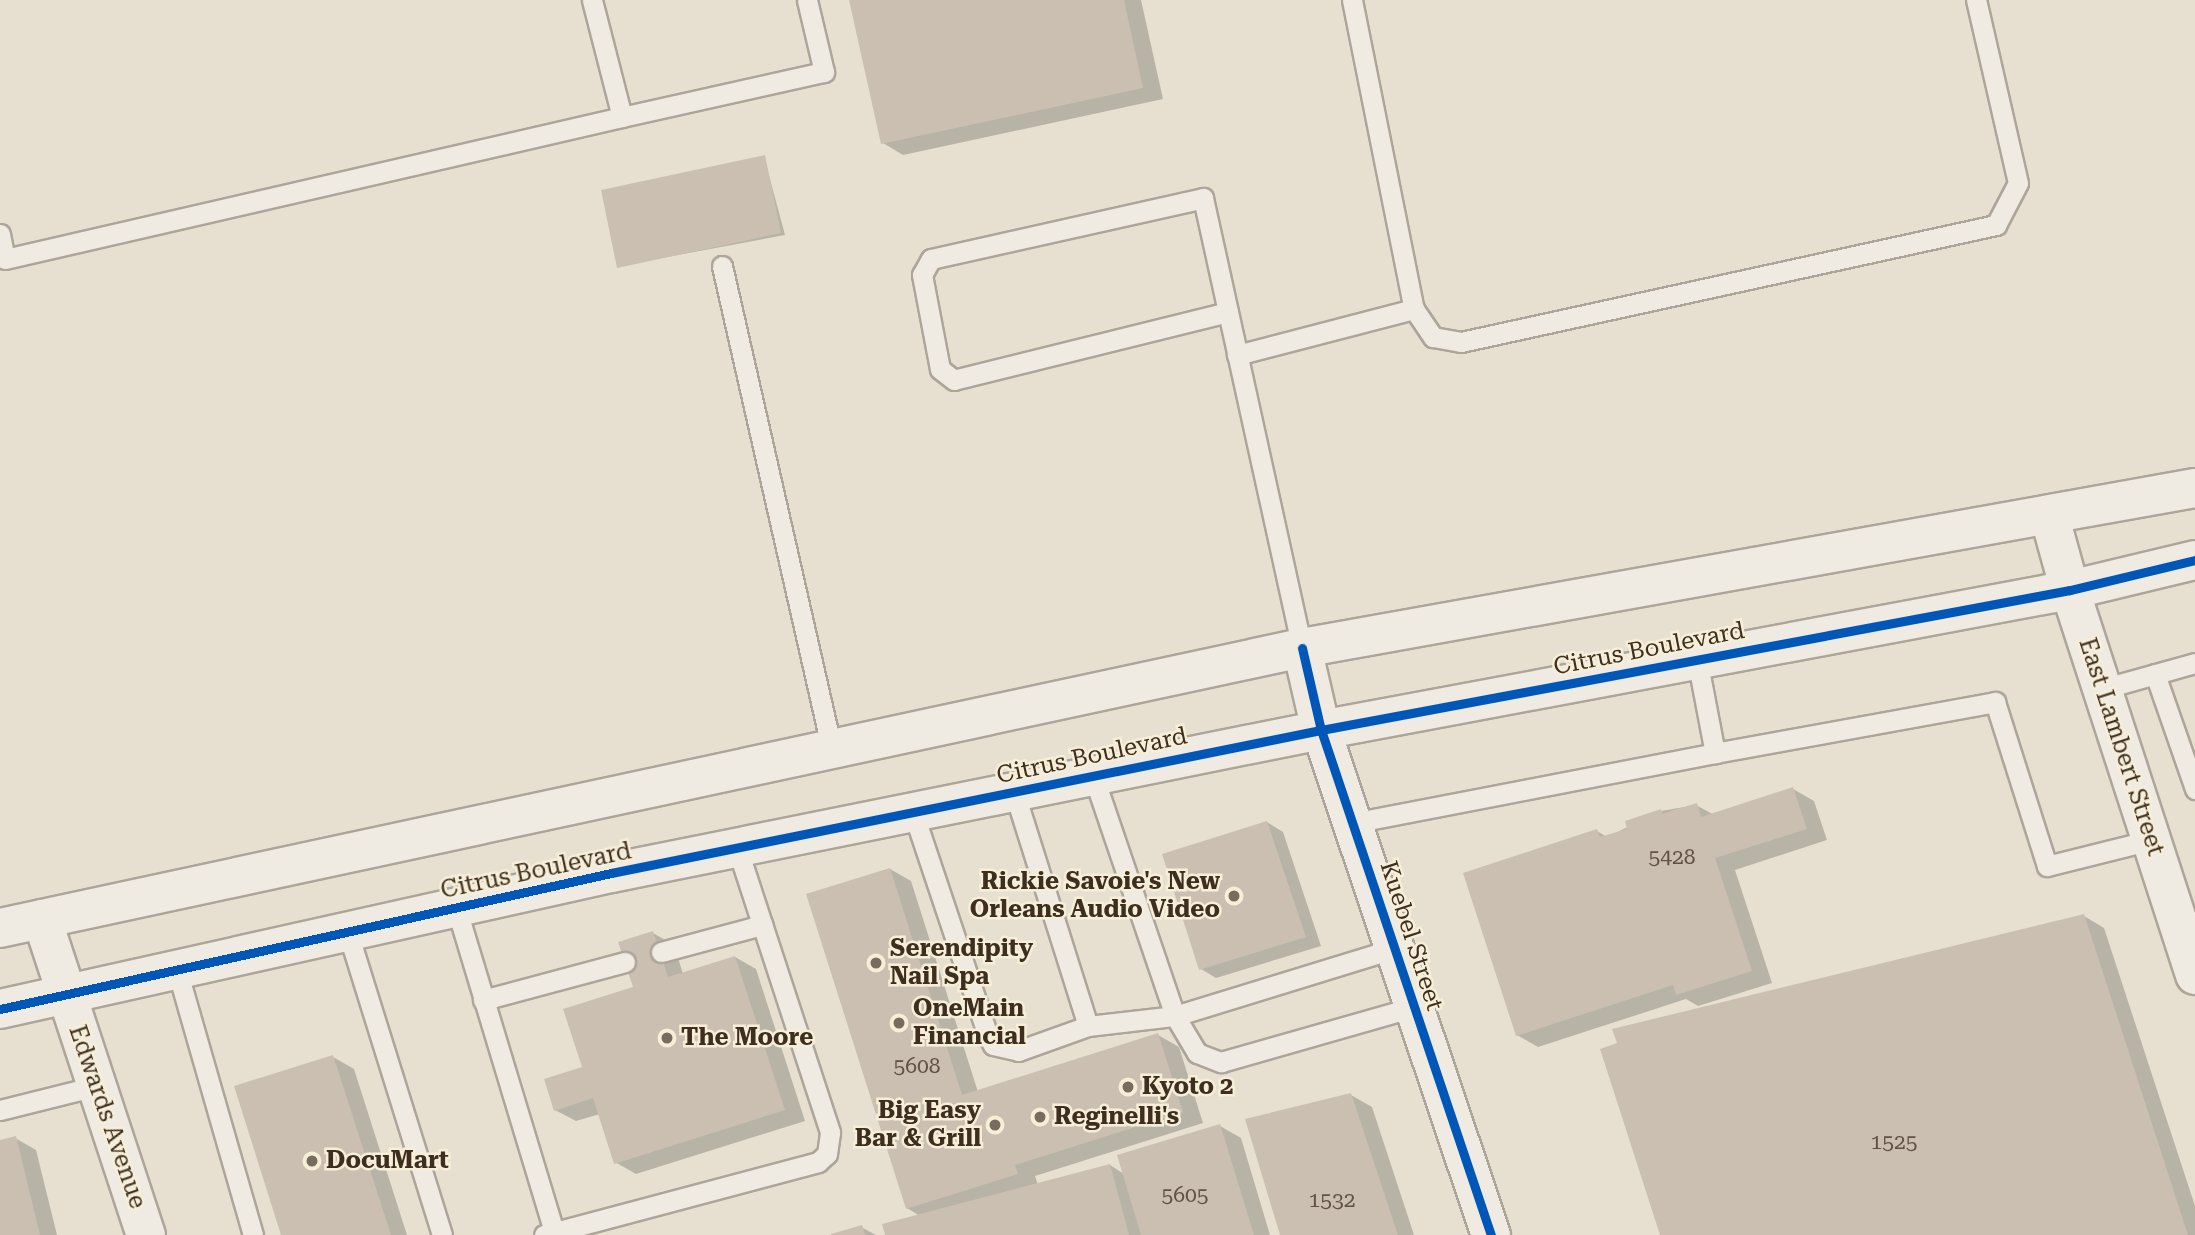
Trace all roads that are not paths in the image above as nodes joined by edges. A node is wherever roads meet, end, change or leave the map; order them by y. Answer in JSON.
{"nodes":[{"id":1,"x":592,"y":0,"type":"edge"},
{"id":2,"x":807,"y":0,"type":"edge"},
{"id":3,"x":1352,"y":0,"type":"edge"},
{"id":4,"x":1976,"y":0,"type":"edge"},
{"id":5,"x":622,"y":117,"type":"junction"},
{"id":6,"x":0,"y":234,"type":"edge"},
{"id":7,"x":722,"y":266,"type":"dead end"},
{"id":8,"x":1415,"y":309,"type":"junction"},
{"id":9,"x":1228,"y":312,"type":"junction"},
{"id":10,"x":1237,"y":355,"type":"junction"},
{"id":11,"x":2195,"y":488,"type":"edge"},
{"id":12,"x":2050,"y":518,"type":"junction"},
{"id":13,"x":2195,"y":560,"type":"edge"},
{"id":14,"x":2070,"y":590,"type":"junction"},
{"id":15,"x":1302,"y":648,"type":"junction"},
{"id":16,"x":1697,"y":659,"type":"junction"},
{"id":17,"x":2195,"y":663,"type":"edge"},
{"id":18,"x":2155,"y":674,"type":"junction"},
{"id":19,"x":2102,"y":689,"type":"junction"},
{"id":20,"x":1321,"y":730,"type":"junction"},
{"id":21,"x":832,"y":751,"type":"junction"},
{"id":22,"x":1715,"y":753,"type":"junction"},
{"id":23,"x":1093,"y":775,"type":"junction"},
{"id":24,"x":2195,"y":789,"type":"edge"},
{"id":25,"x":1014,"y":792,"type":"junction"},
{"id":26,"x":913,"y":812,"type":"junction"},
{"id":27,"x":1352,"y":823,"type":"junction"},
{"id":28,"x":2151,"y":839,"type":"junction"},
{"id":29,"x":737,"y":848,"type":"junction"},
{"id":30,"x":456,"y":907,"type":"junction"},
{"id":31,"x":42,"y":919,"type":"junction"},
{"id":32,"x":762,"y":925,"type":"junction"},
{"id":33,"x":0,"y":928,"type":"edge"},
{"id":34,"x":348,"y":933,"type":"junction"},
{"id":35,"x":1396,"y":948,"type":"junction"},
{"id":36,"x":661,"y":952,"type":"dead end"},
{"id":37,"x":625,"y":962,"type":"dead end"},
{"id":38,"x":177,"y":970,"type":"junction"},
{"id":39,"x":2195,"y":975,"type":"edge"},
{"id":40,"x":66,"y":995,"type":"junction"},
{"id":41,"x":483,"y":1000,"type":"junction"},
{"id":42,"x":1414,"y":1007,"type":"junction"},
{"id":43,"x":0,"y":1009,"type":"edge"},
{"id":44,"x":1175,"y":1016,"type":"junction"},
{"id":45,"x":1088,"y":1026,"type":"junction"},
{"id":46,"x":96,"y":1086,"type":"junction"},
{"id":47,"x":0,"y":1110,"type":"edge"},
{"id":48,"x":549,"y":1233,"type":"edge"},
{"id":49,"x":146,"y":1235,"type":"edge"},
{"id":50,"x":253,"y":1235,"type":"edge"},
{"id":51,"x":442,"y":1235,"type":"edge"},
{"id":52,"x":1491,"y":1235,"type":"edge"}],
"edges":[{"from":1,"to":5,"type":"lane"},
{"from":2,"to":5,"type":"lane"},
{"from":3,"to":8,"type":"lane"},
{"from":4,"to":8,"type":"lane"},
{"from":5,"to":6,"type":"lane"},
{"from":7,"to":21,"type":"lane"},
{"from":8,"to":10,"type":"lane"},
{"from":9,"to":9,"type":"lane"},
{"from":9,"to":10,"type":"lane"},
{"from":10,"to":15,"type":"lane"},
{"from":11,"to":12,"type":"street"},
{"from":12,"to":14,"type":"street","name":"East Lambert Street"},
{"from":12,"to":15,"type":"street"},
{"from":13,"to":14,"type":"street","name":"Citrus Boulevard"},
{"from":14,"to":16,"type":"street","name":"Citrus Boulevard"},
{"from":14,"to":19,"type":"street","name":"East Lambert Street"},
{"from":15,"to":20,"type":"street","name":"Kuebel Street"},
{"from":15,"to":21,"type":"street"},
{"from":16,"to":20,"type":"street","name":"Citrus Boulevard"},
{"from":16,"to":22,"type":"lane"},
{"from":17,"to":18,"type":"lane"},
{"from":18,"to":19,"type":"lane"},
{"from":18,"to":24,"type":"lane"},
{"from":19,"to":28,"type":"street","name":"East Lambert Street"},
{"from":20,"to":23,"type":"street","name":"Citrus Boulevard"},
{"from":20,"to":27,"type":"street","name":"Kuebel Street"},
{"from":21,"to":31,"type":"street"},
{"from":22,"to":27,"type":"lane"},
{"from":22,"to":28,"type":"lane"},
{"from":23,"to":25,"type":"street","name":"Citrus Boulevard"},
{"from":23,"to":44,"type":"lane"},
{"from":25,"to":26,"type":"street","name":"Citrus Boulevard"},
{"from":25,"to":45,"type":"lane"},
{"from":26,"to":29,"type":"street","name":"Citrus Boulevard"},
{"from":26,"to":45,"type":"lane"},
{"from":27,"to":35,"type":"street","name":"Kuebel Street"},
{"from":28,"to":39,"type":"street","name":"East Lambert Street"},
{"from":29,"to":30,"type":"street","name":"Citrus Boulevard"},
{"from":29,"to":32,"type":"lane"},
{"from":30,"to":34,"type":"street","name":"Citrus Boulevard"},
{"from":30,"to":41,"type":"lane"},
{"from":31,"to":33,"type":"street"},
{"from":31,"to":40,"type":"street","name":"Edwards Avenue"},
{"from":32,"to":36,"type":"lane"},
{"from":32,"to":48,"type":"lane"},
{"from":34,"to":38,"type":"street","name":"Citrus Boulevard"},
{"from":34,"to":51,"type":"lane"},
{"from":35,"to":42,"type":"street","name":"Kuebel Street"},
{"from":35,"to":44,"type":"lane"},
{"from":37,"to":41,"type":"lane"},
{"from":38,"to":40,"type":"street","name":"Citrus Boulevard"},
{"from":38,"to":50,"type":"lane"},
{"from":40,"to":43,"type":"street","name":"Citrus Boulevard"},
{"from":40,"to":46,"type":"street","name":"Edwards Avenue"},
{"from":41,"to":48,"type":"lane"},
{"from":42,"to":44,"type":"lane"},
{"from":42,"to":52,"type":"street","name":"Kuebel Street"},
{"from":44,"to":45,"type":"lane"},
{"from":46,"to":47,"type":"lane"},
{"from":46,"to":49,"type":"street","name":"Edwards Avenue"}]}
